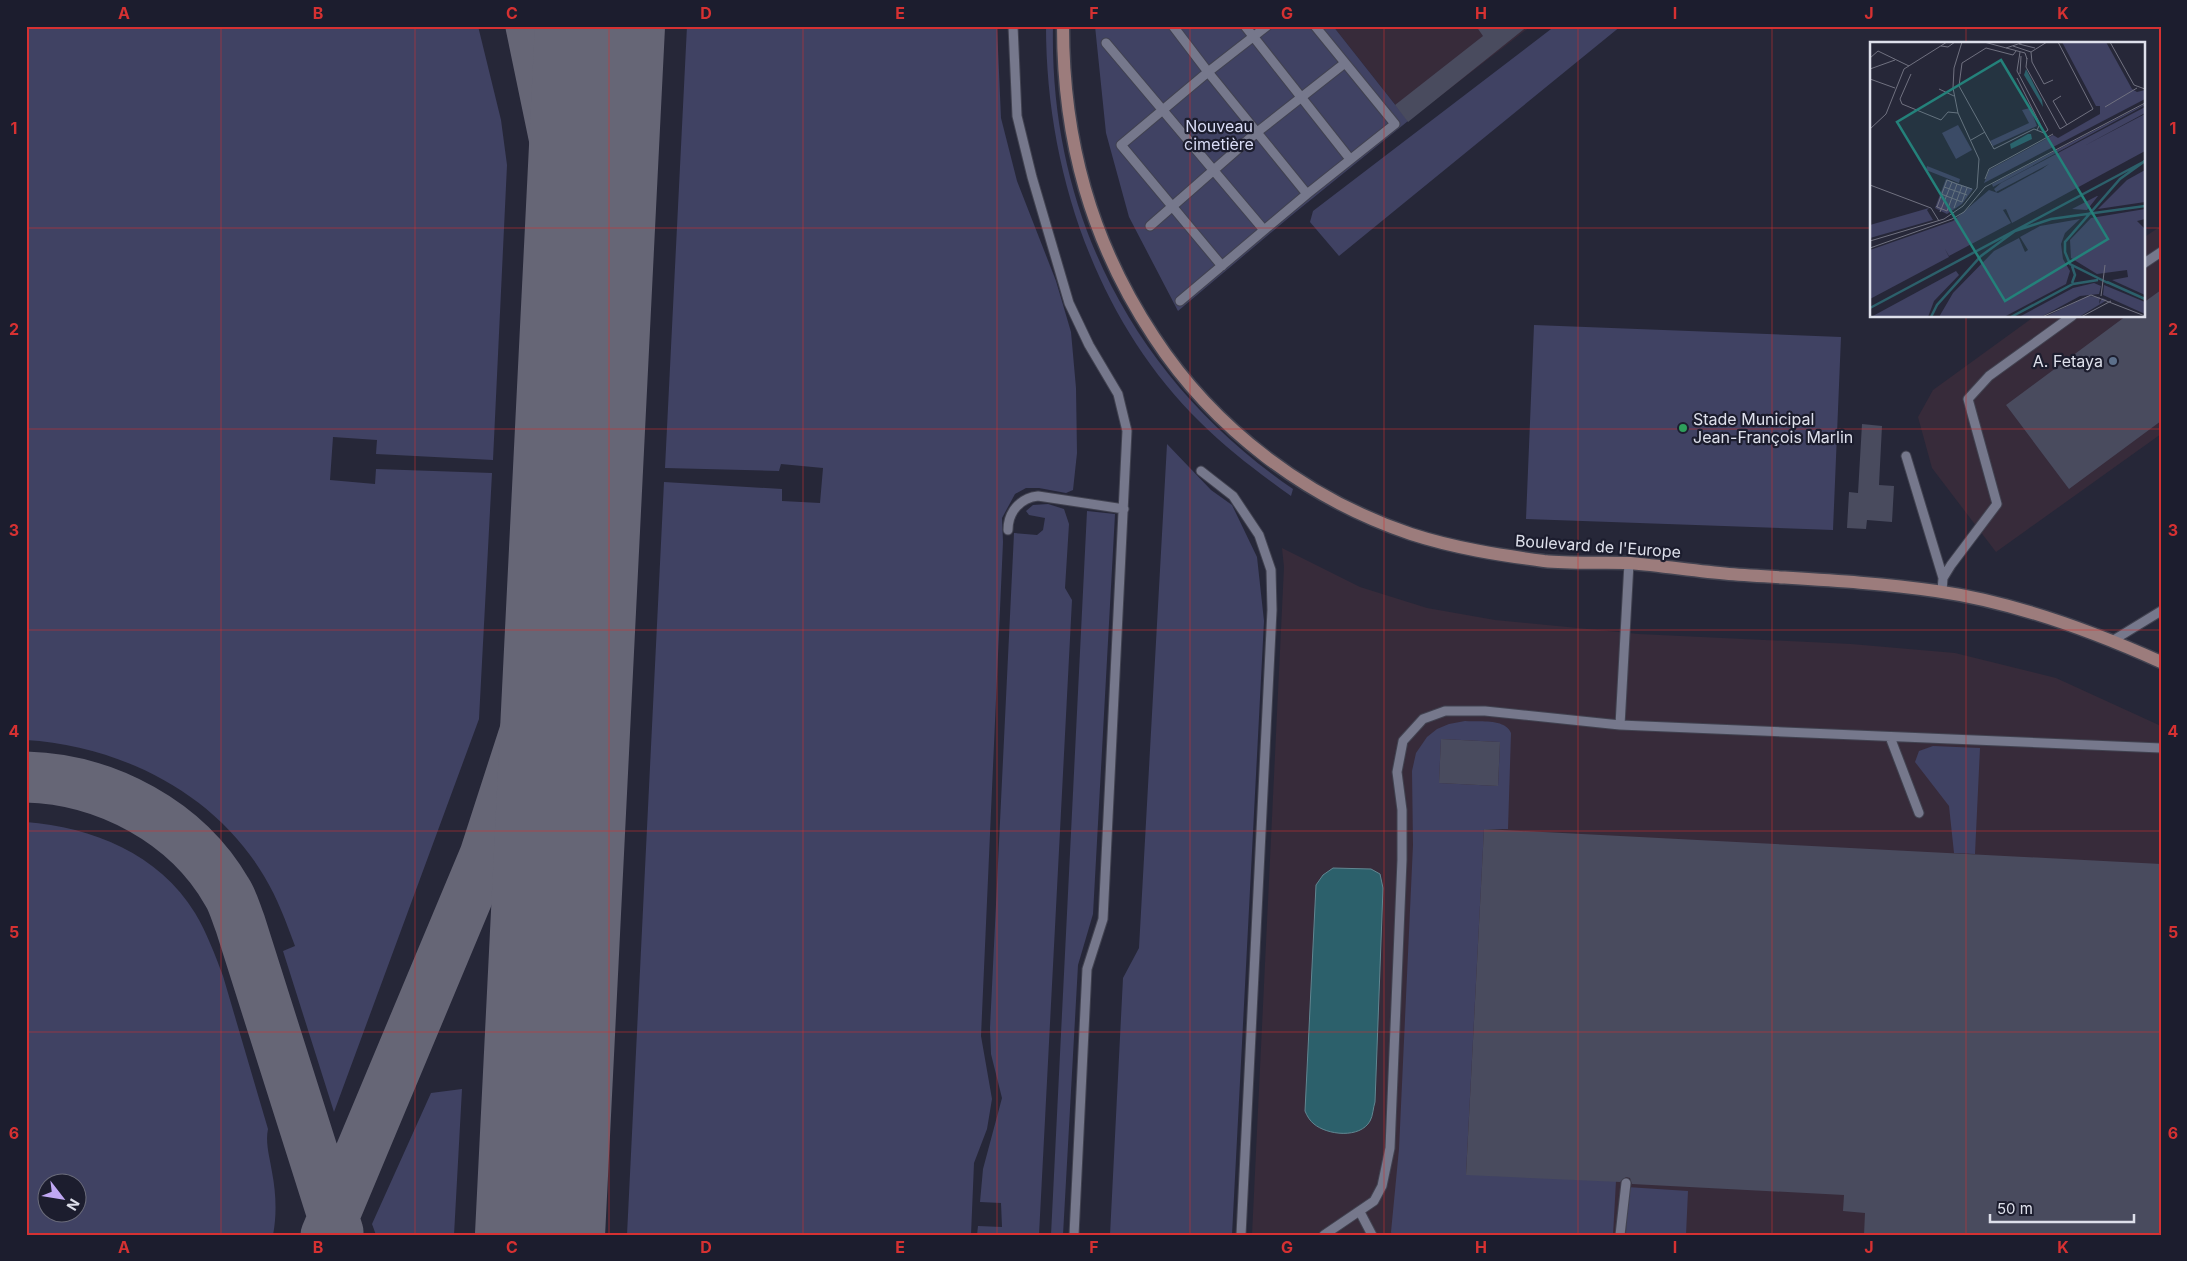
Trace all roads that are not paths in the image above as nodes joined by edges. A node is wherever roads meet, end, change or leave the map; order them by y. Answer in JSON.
{"nodes":[{"id":1,"x":1013,"y":26,"type":"edge"},
{"id":2,"x":1063,"y":26,"type":"edge"},
{"id":3,"x":1174,"y":26,"type":"edge"},
{"id":4,"x":1245,"y":26,"type":"edge"},
{"id":5,"x":1267,"y":26,"type":"edge"},
{"id":6,"x":1315,"y":26,"type":"edge"},
{"id":7,"x":1254,"y":37,"type":"junction"},
{"id":8,"x":1106,"y":43,"type":"dead end"},
{"id":9,"x":1346,"y":63,"type":"junction"},
{"id":10,"x":1208,"y":72,"type":"junction"},
{"id":11,"x":1301,"y":97,"type":"junction"},
{"id":12,"x":1162,"y":110,"type":"junction"},
{"id":13,"x":1256,"y":133,"type":"junction"},
{"id":14,"x":1350,"y":160,"type":"junction"},
{"id":15,"x":1213,"y":170,"type":"junction"},
{"id":16,"x":1307,"y":194,"type":"junction"},
{"id":17,"x":1172,"y":206,"type":"junction"},
{"id":18,"x":1150,"y":226,"type":"dead end"},
{"id":19,"x":1264,"y":230,"type":"junction"},
{"id":20,"x":2161,"y":252,"type":"edge"},
{"id":21,"x":2144,"y":263,"type":"edge"},
{"id":22,"x":1222,"y":266,"type":"junction"},
{"id":23,"x":1180,"y":301,"type":"dead end"},
{"id":24,"x":2069,"y":318,"type":"edge"},
{"id":25,"x":1906,"y":456,"type":"dead end"},
{"id":26,"x":1200,"y":471,"type":"dead end"},
{"id":27,"x":1124,"y":509,"type":"junction"},
{"id":28,"x":1008,"y":530,"type":"dead end"},
{"id":29,"x":1630,"y":563,"type":"junction"},
{"id":30,"x":1943,"y":578,"type":"junction"},
{"id":31,"x":1942,"y":591,"type":"junction"},
{"id":32,"x":2161,"y":611,"type":"edge"},
{"id":33,"x":2112,"y":641,"type":"junction"},
{"id":34,"x":2161,"y":662,"type":"edge"},
{"id":35,"x":1620,"y":725,"type":"junction"},
{"id":36,"x":1890,"y":737,"type":"junction"},
{"id":37,"x":2161,"y":748,"type":"edge"},
{"id":38,"x":1919,"y":813,"type":"dead end"},
{"id":39,"x":1626,"y":1183,"type":"dead end"},
{"id":40,"x":1360,"y":1212,"type":"junction"},
{"id":41,"x":1074,"y":1235,"type":"edge"},
{"id":42,"x":1241,"y":1235,"type":"edge"},
{"id":43,"x":1324,"y":1235,"type":"edge"},
{"id":44,"x":1372,"y":1235,"type":"edge"},
{"id":45,"x":1620,"y":1235,"type":"edge"}],
"edges":[{"from":1,"to":27,"type":"lane"},
{"from":2,"to":29,"type":"main road","name":"Boulevard de l'Europe"},
{"from":3,"to":10,"type":"lane"},
{"from":4,"to":7,"type":"lane"},
{"from":5,"to":7,"type":"lane"},
{"from":6,"to":9,"type":"lane"},
{"from":7,"to":10,"type":"lane"},
{"from":7,"to":11,"type":"lane"},
{"from":8,"to":12,"type":"lane"},
{"from":9,"to":11,"type":"lane"},
{"from":9,"to":14,"type":"lane"},
{"from":10,"to":12,"type":"lane"},
{"from":10,"to":13,"type":"lane"},
{"from":11,"to":13,"type":"lane"},
{"from":11,"to":14,"type":"lane"},
{"from":12,"to":15,"type":"lane"},
{"from":12,"to":17,"type":"lane"},
{"from":13,"to":15,"type":"lane"},
{"from":13,"to":16,"type":"lane"},
{"from":14,"to":16,"type":"lane"},
{"from":15,"to":17,"type":"lane"},
{"from":15,"to":19,"type":"lane"},
{"from":16,"to":19,"type":"lane"},
{"from":17,"to":18,"type":"lane"},
{"from":17,"to":22,"type":"lane"},
{"from":19,"to":22,"type":"lane"},
{"from":20,"to":21,"type":"lane"},
{"from":22,"to":23,"type":"lane"},
{"from":24,"to":30,"type":"lane"},
{"from":25,"to":30,"type":"lane"},
{"from":26,"to":42,"type":"lane"},
{"from":27,"to":28,"type":"lane"},
{"from":27,"to":41,"type":"lane"},
{"from":29,"to":31,"type":"main road","name":"Boulevard de l'Europe"},
{"from":29,"to":35,"type":"lane"},
{"from":30,"to":31,"type":"lane"},
{"from":31,"to":33,"type":"main road","name":"Boulevard de l'Europe"},
{"from":32,"to":33,"type":"lane"},
{"from":33,"to":34,"type":"main road","name":"Boulevard de l'Europe"},
{"from":35,"to":36,"type":"lane"},
{"from":35,"to":40,"type":"lane"},
{"from":36,"to":37,"type":"lane"},
{"from":36,"to":38,"type":"lane"},
{"from":39,"to":45,"type":"lane"},
{"from":40,"to":43,"type":"lane"},
{"from":40,"to":44,"type":"lane"}]}
